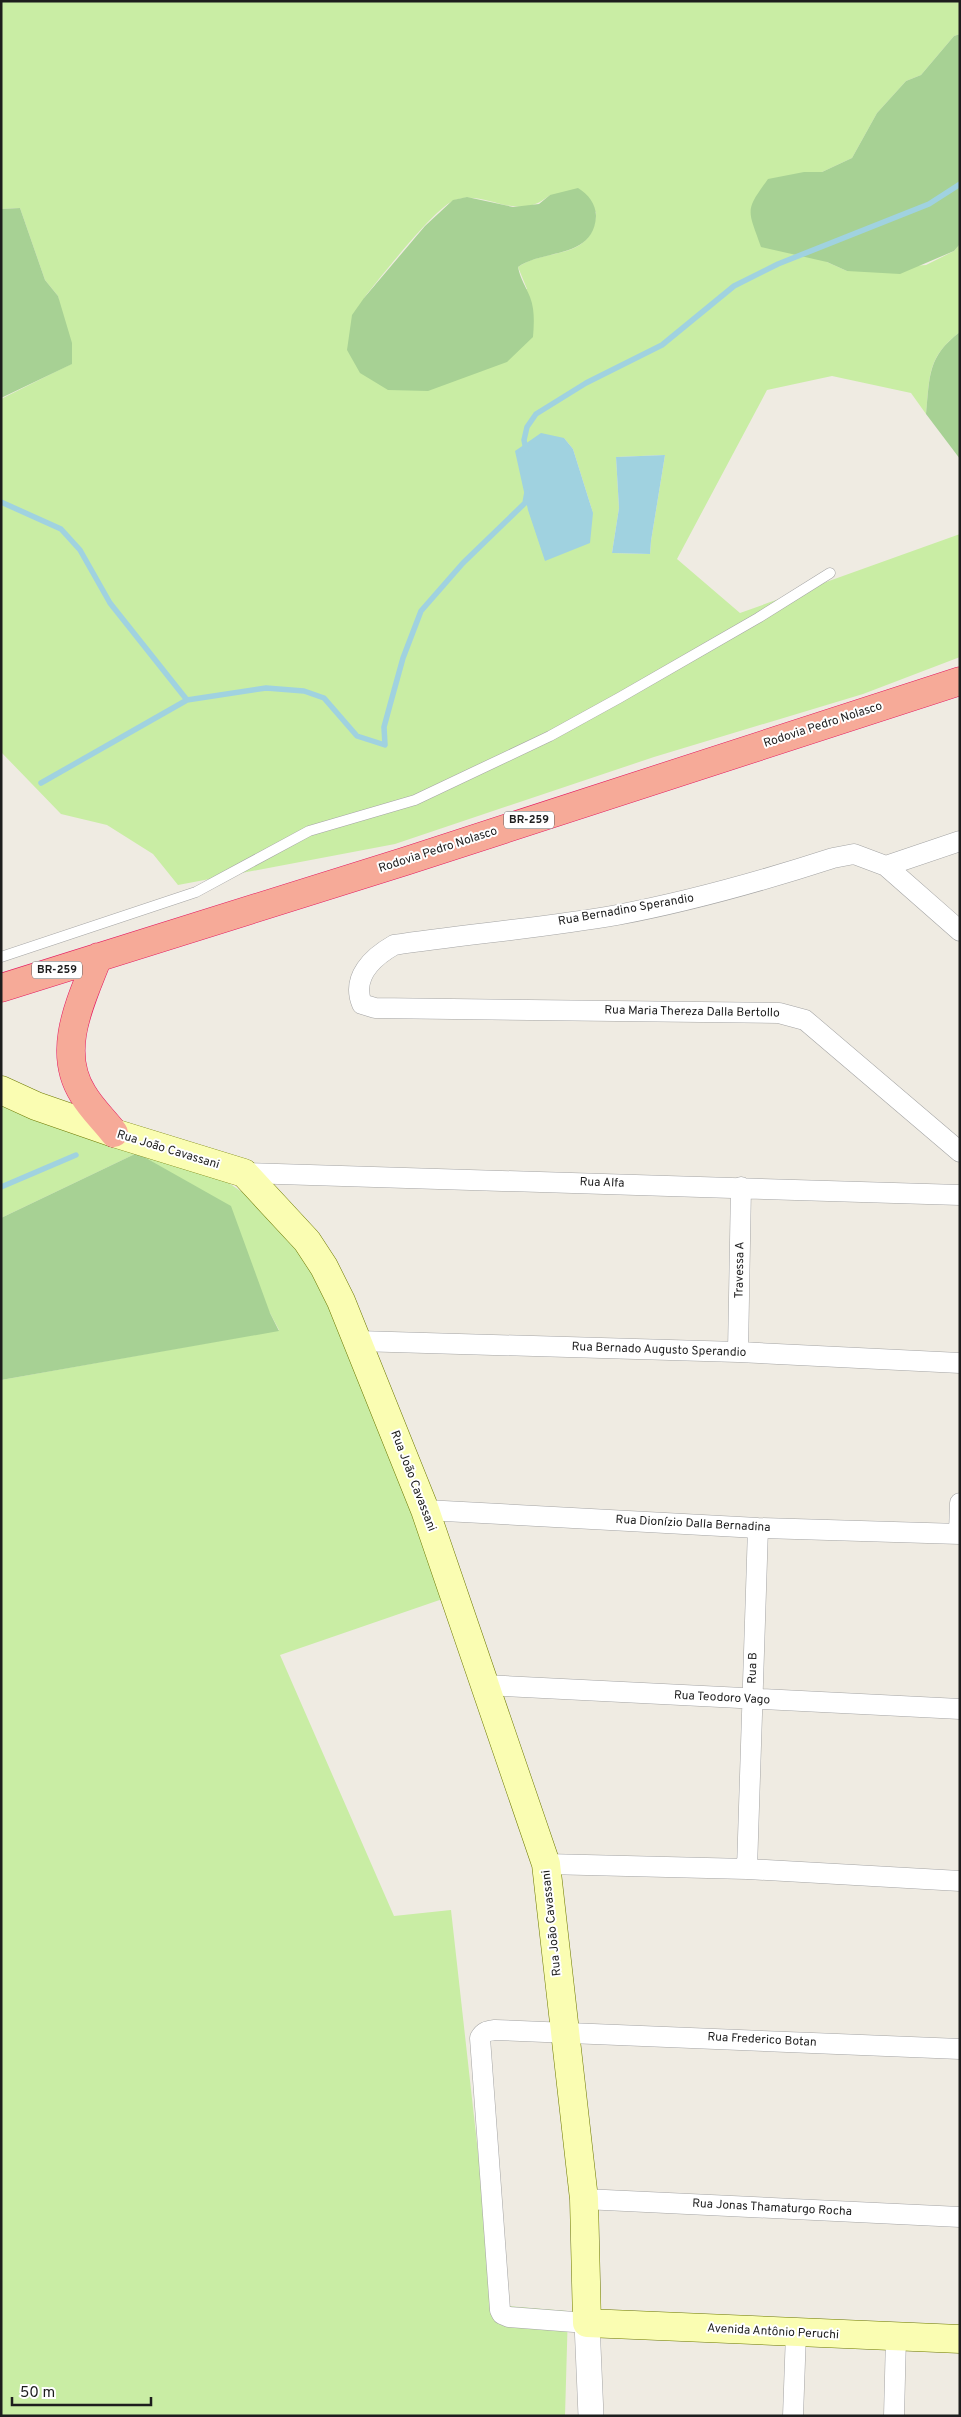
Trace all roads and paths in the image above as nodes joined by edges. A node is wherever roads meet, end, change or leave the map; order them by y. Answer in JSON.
{"nodes":[{"id":1,"x":830,"y":572,"type":"dead end"},
{"id":2,"x":960,"y":681,"type":"edge"},
{"id":3,"x":960,"y":841,"type":"edge"},
{"id":4,"x":886,"y":866,"type":"junction"},
{"id":5,"x":960,"y":931,"type":"edge"},
{"id":6,"x":1,"y":957,"type":"edge"},
{"id":7,"x":98,"y":957,"type":"junction"},
{"id":8,"x":5,"y":987,"type":"edge"},
{"id":9,"x":375,"y":1008,"type":"joint"},
{"id":10,"x":1,"y":1090,"type":"edge"},
{"id":11,"x":1,"y":1099,"type":"edge"},
{"id":12,"x":36,"y":1106,"type":"junction"},
{"id":13,"x":114,"y":1133,"type":"junction"},
{"id":14,"x":960,"y":1152,"type":"edge"},
{"id":15,"x":244,"y":1173,"type":"junction"},
{"id":16,"x":741,"y":1187,"type":"junction"},
{"id":17,"x":960,"y":1195,"type":"edge"},
{"id":18,"x":358,"y":1341,"type":"junction"},
{"id":19,"x":738,"y":1352,"type":"junction"},
{"id":20,"x":960,"y":1363,"type":"edge"},
{"id":21,"x":960,"y":1503,"type":"edge"},
{"id":22,"x":426,"y":1510,"type":"junction"},
{"id":23,"x":758,"y":1528,"type":"junction"},
{"id":24,"x":959,"y":1534,"type":"edge"},
{"id":25,"x":484,"y":1686,"type":"junction"},
{"id":26,"x":752,"y":1700,"type":"junction"},
{"id":27,"x":960,"y":1709,"type":"edge"},
{"id":28,"x":546,"y":1864,"type":"junction"},
{"id":29,"x":747,"y":1869,"type":"junction"},
{"id":30,"x":960,"y":1881,"type":"edge"},
{"id":31,"x":565,"y":2032,"type":"junction"},
{"id":32,"x":960,"y":2049,"type":"edge"},
{"id":33,"x":584,"y":2198,"type":"junction"},
{"id":34,"x":960,"y":2217,"type":"edge"},
{"id":35,"x":587,"y":2323,"type":"junction"},
{"id":36,"x":796,"y":2333,"type":"junction"},
{"id":37,"x":896,"y":2337,"type":"junction"},
{"id":38,"x":960,"y":2339,"type":"edge"},
{"id":39,"x":591,"y":2416,"type":"edge"},
{"id":40,"x":793,"y":2416,"type":"edge"},
{"id":41,"x":894,"y":2416,"type":"edge"}],
"edges":[{"from":1,"to":6,"type":"lane"},
{"from":2,"to":7,"type":"highway","name":"Rodovia Pedro Nolasco","number":"BR-259"},
{"from":3,"to":4,"type":"street"},
{"from":4,"to":5,"type":"street"},
{"from":4,"to":9,"type":"street","name":"Rua Bernadino Sperandio"},
{"from":7,"to":8,"type":"highway","name":"Rodovia Pedro Nolasco","number":"BR-259"},
{"from":7,"to":13,"type":"highway"},
{"from":9,"to":14,"type":"street","name":"Rua Maria Thereza Dalla Bertollo"},
{"from":10,"to":12,"type":"main road"},
{"from":11,"to":12,"type":"main road"},
{"from":12,"to":13,"type":"main road","name":"Rua João Cavassani"},
{"from":13,"to":15,"type":"main road","name":"Rua João Cavassani"},
{"from":15,"to":16,"type":"street","name":"Rua Alfa"},
{"from":15,"to":18,"type":"main road","name":"Rua João Cavassani"},
{"from":16,"to":17,"type":"street","name":"Rua Alfa"},
{"from":16,"to":19,"type":"street","name":"Travessa A"},
{"from":18,"to":19,"type":"street","name":"Rua Bernado Augusto Sperandio"},
{"from":18,"to":22,"type":"main road","name":"Rua João Cavassani"},
{"from":19,"to":20,"type":"street","name":"Rua Bernado Augusto Sperandio"},
{"from":21,"to":24,"type":"street"},
{"from":22,"to":23,"type":"street","name":"Rua Dionízio Dalla Bernadina"},
{"from":22,"to":25,"type":"main road","name":"Rua João Cavassani"},
{"from":23,"to":24,"type":"street","name":"Rua Dionízio Dalla Bernadina"},
{"from":23,"to":26,"type":"street","name":"Rua B"},
{"from":25,"to":26,"type":"street","name":"Rua Teodoro Vago"},
{"from":25,"to":28,"type":"main road","name":"Rua João Cavassani"},
{"from":26,"to":27,"type":"street","name":"Rua Teodoro Vago"},
{"from":26,"to":29,"type":"street","name":"Rua B"},
{"from":28,"to":29,"type":"street"},
{"from":28,"to":31,"type":"main road","name":"Rua João Cavassani"},
{"from":29,"to":30,"type":"street"},
{"from":31,"to":32,"type":"street","name":"Rua Frederico Botan"},
{"from":31,"to":33,"type":"main road","name":"Rua João Cavassani"},
{"from":31,"to":35,"type":"street"},
{"from":33,"to":34,"type":"street","name":"Rua Jonas Thamaturgo Rocha"},
{"from":33,"to":35,"type":"main road","name":"Rua João Cavassani"},
{"from":35,"to":36,"type":"main road","name":"Avenida Antônio Peruchi"},
{"from":35,"to":39,"type":"street","name":"Rua João Cavassani"},
{"from":36,"to":37,"type":"main road","name":"Avenida Antônio Peruchi"},
{"from":36,"to":40,"type":"street"},
{"from":37,"to":38,"type":"main road","name":"Avenida Antônio Peruchi"},
{"from":37,"to":41,"type":"street"}]}
